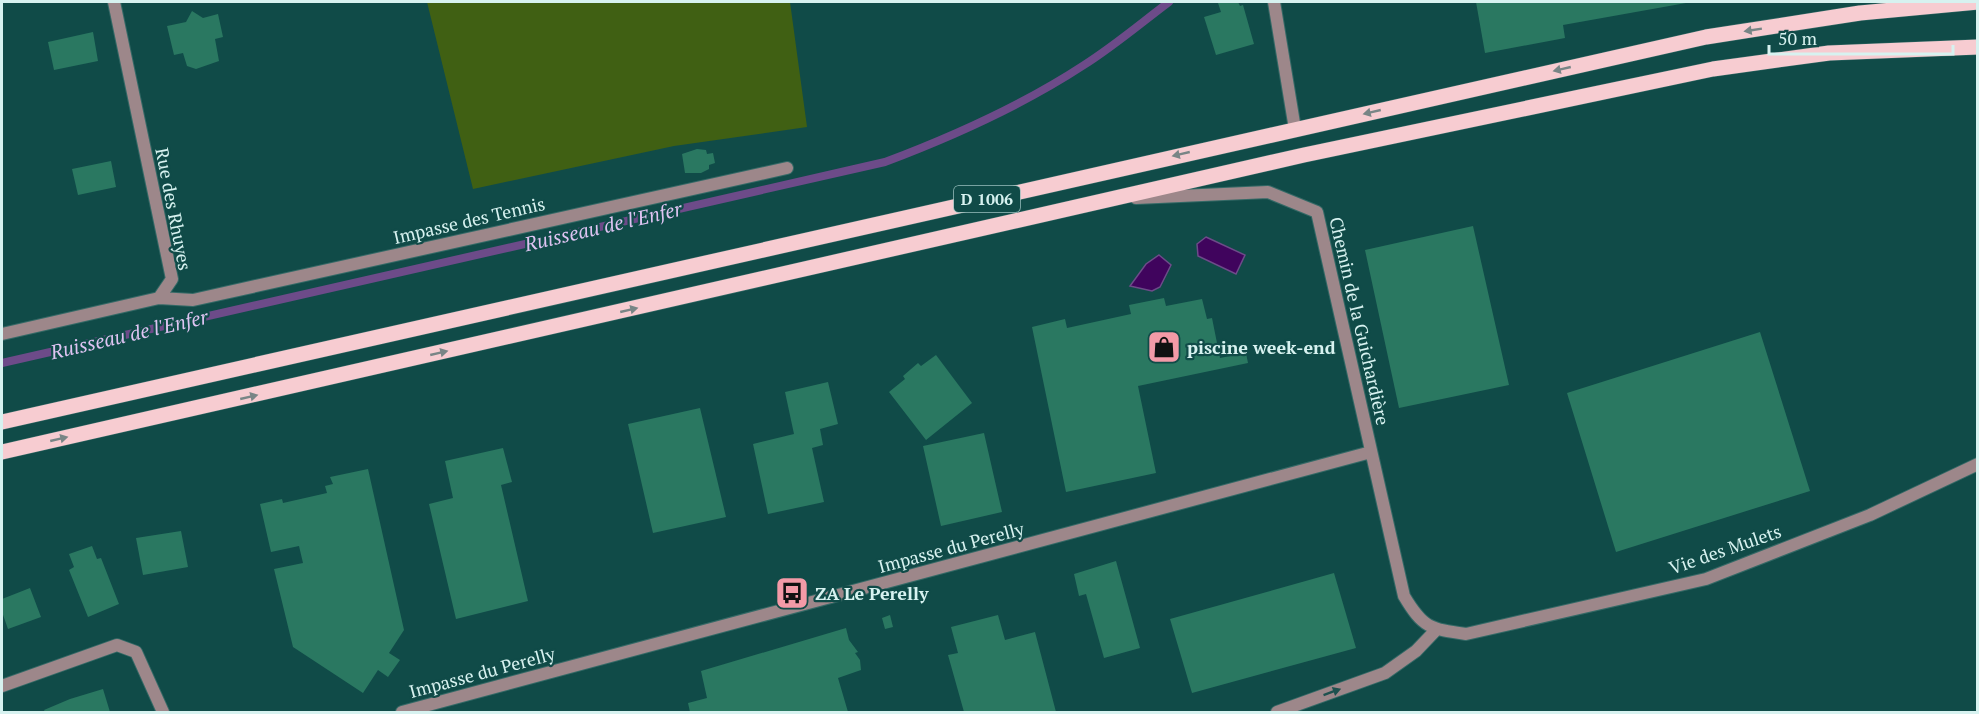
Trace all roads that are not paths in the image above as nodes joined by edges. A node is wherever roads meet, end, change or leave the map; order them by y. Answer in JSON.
{"nodes":[{"id":1,"x":114,"y":2,"type":"edge"},
{"id":2,"x":1274,"y":2,"type":"edge"},
{"id":3,"x":1977,"y":2,"type":"edge"},
{"id":4,"x":1977,"y":47,"type":"edge"},
{"id":5,"x":1295,"y":129,"type":"junction"},
{"id":6,"x":787,"y":168,"type":"dead end"},
{"id":7,"x":1111,"y":200,"type":"junction"},
{"id":8,"x":159,"y":298,"type":"junction"},
{"id":9,"x":2,"y":334,"type":"edge"},
{"id":10,"x":2,"y":422,"type":"edge"},
{"id":11,"x":2,"y":452,"type":"edge"},
{"id":12,"x":1371,"y":452,"type":"junction"},
{"id":13,"x":1977,"y":464,"type":"edge"},
{"id":14,"x":1436,"y":630,"type":"junction"},
{"id":15,"x":2,"y":686,"type":"edge"},
{"id":16,"x":163,"y":712,"type":"edge"},
{"id":17,"x":402,"y":712,"type":"edge"},
{"id":18,"x":1277,"y":712,"type":"edge"}],
"edges":[{"from":1,"to":8,"type":"street","name":"Rue des Rhuyes"},
{"from":2,"to":5,"type":"street"},
{"from":3,"to":5,"type":"main road","number":"D 1006","one_way":true},
{"from":4,"to":7,"type":"main road","number":"D 1006"},
{"from":5,"to":10,"type":"main road","number":"D 1006","one_way":true},
{"from":6,"to":8,"type":"street","name":"Impasse des Tennis"},
{"from":11,"to":7,"type":"main road","number":"D 1006","one_way":true},
{"from":7,"to":12,"type":"street","name":"Chemin de la Guichardière"},
{"from":8,"to":9,"type":"street"},
{"from":12,"to":14,"type":"street","name":"Chemin de la Guichardière"},
{"from":12,"to":17,"type":"street","name":"Impasse du Perelly"},
{"from":13,"to":14,"type":"street","name":"Vie des Mulets"},
{"from":18,"to":14,"type":"street","one_way":true},
{"from":15,"to":16,"type":"street"}]}
